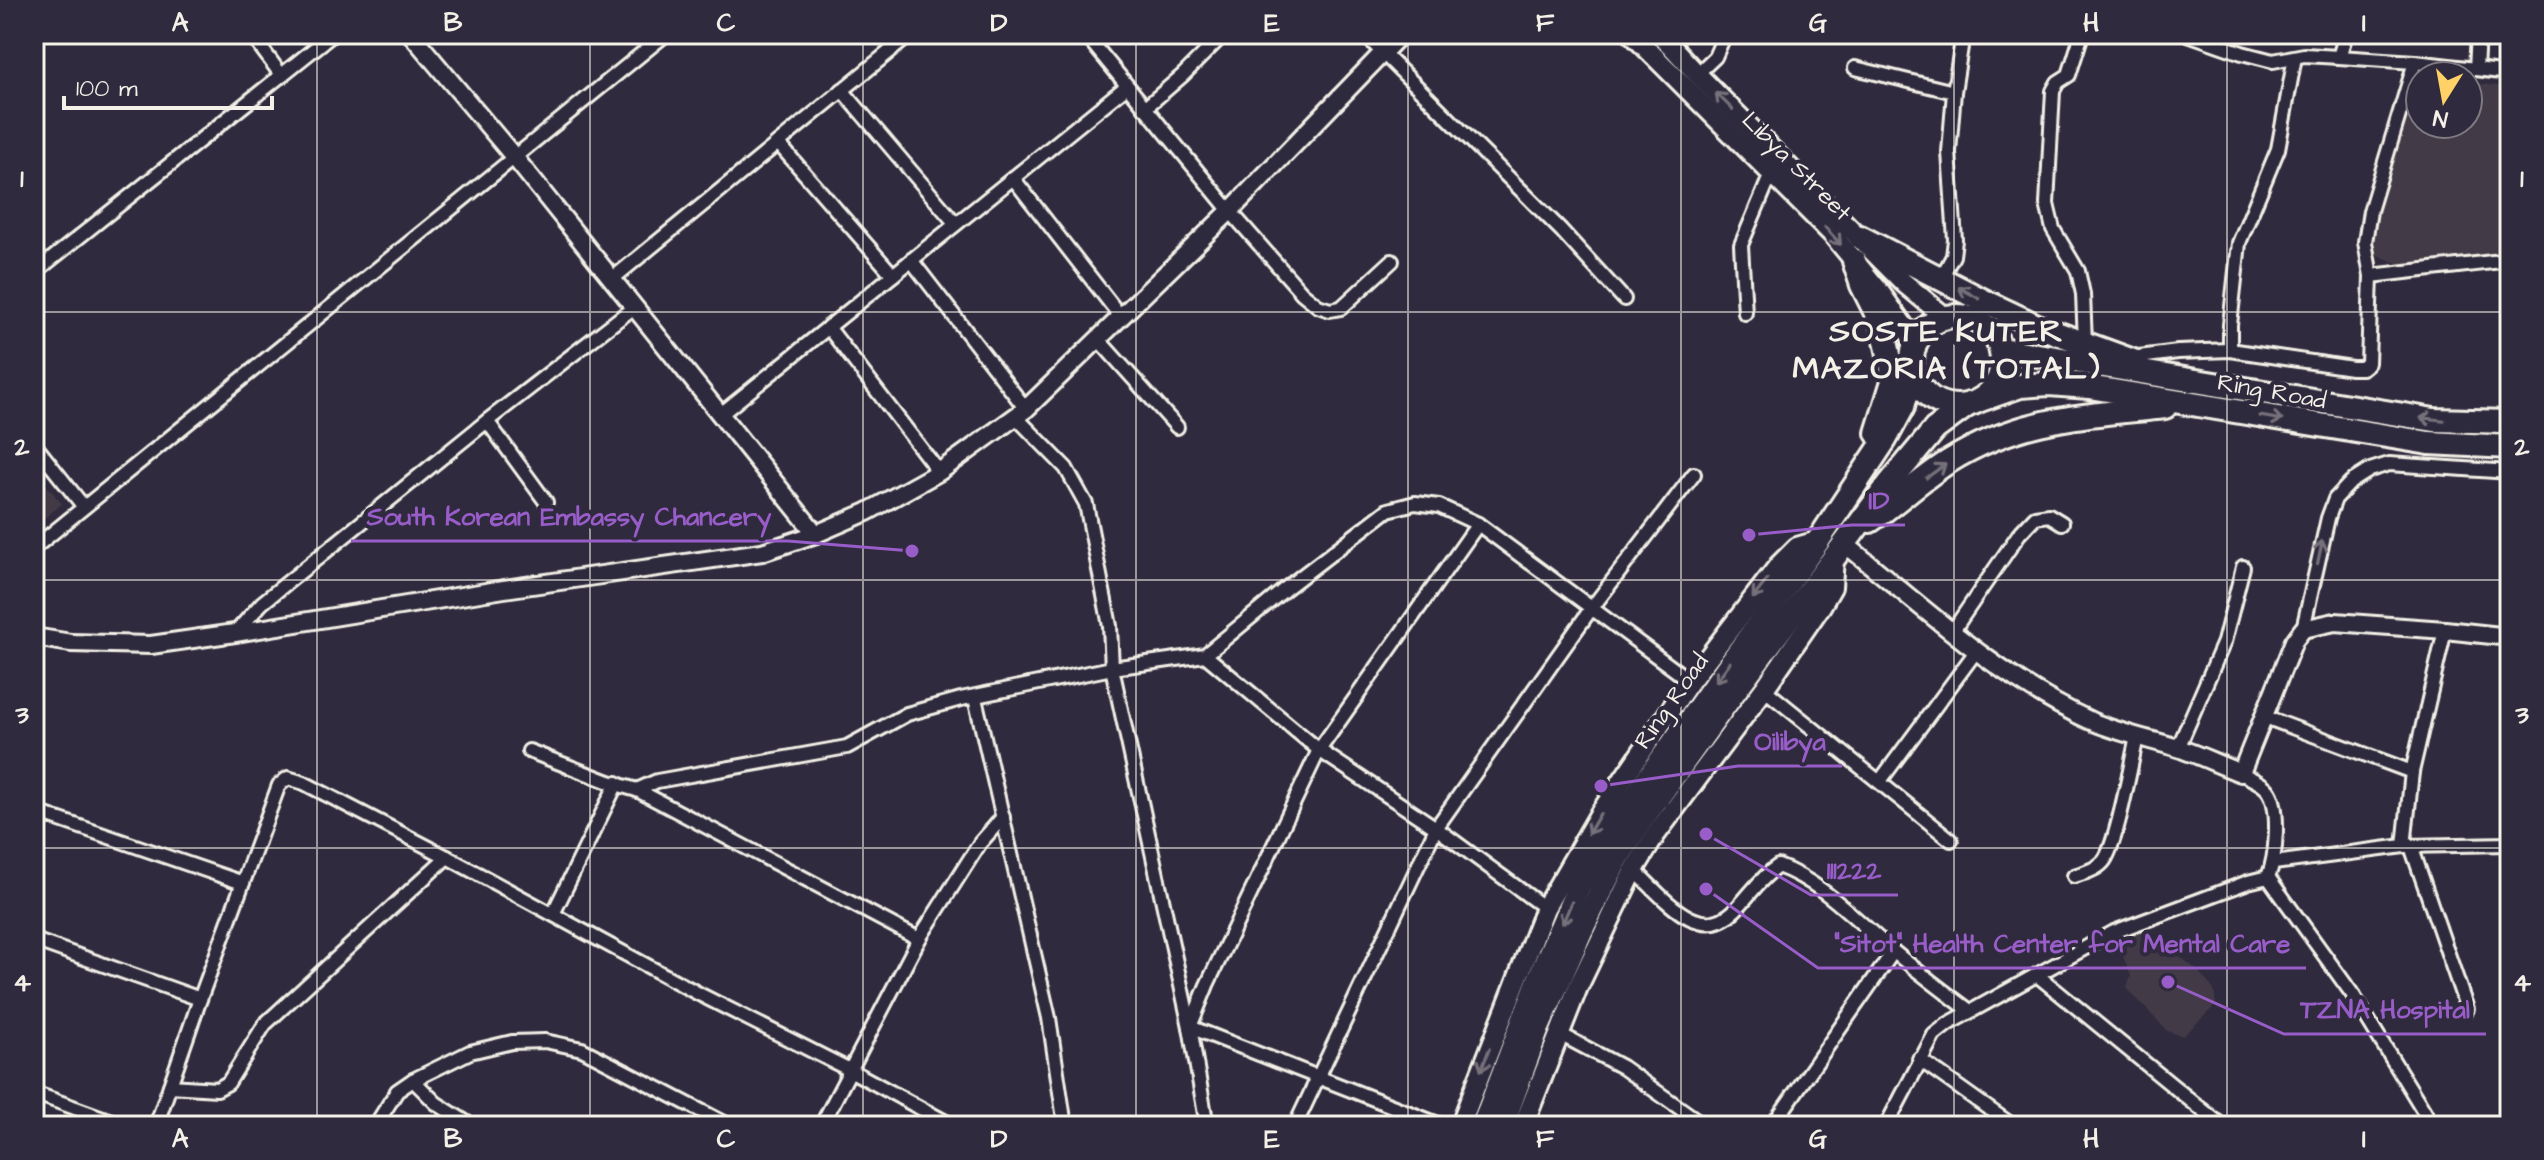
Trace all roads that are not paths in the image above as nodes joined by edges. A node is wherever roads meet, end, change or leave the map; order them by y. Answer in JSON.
{"nodes":[{"id":1,"x":251,"y":34,"type":"edge"},
{"id":2,"x":333,"y":34,"type":"edge"},
{"id":3,"x":411,"y":34,"type":"edge"},
{"id":4,"x":666,"y":34,"type":"edge"},
{"id":5,"x":911,"y":34,"type":"edge"},
{"id":6,"x":1085,"y":34,"type":"edge"},
{"id":7,"x":1224,"y":34,"type":"edge"},
{"id":8,"x":1364,"y":34,"type":"edge"},
{"id":9,"x":1401,"y":34,"type":"edge"},
{"id":10,"x":1632,"y":34,"type":"edge"},
{"id":11,"x":1660,"y":34,"type":"edge"},
{"id":12,"x":1725,"y":34,"type":"edge"},
{"id":13,"x":1963,"y":34,"type":"edge"},
{"id":14,"x":2082,"y":34,"type":"edge"},
{"id":15,"x":2188,"y":34,"type":"edge"},
{"id":16,"x":2346,"y":34,"type":"edge"},
{"id":17,"x":2478,"y":34,"type":"edge"},
{"id":18,"x":1382,"y":52,"type":"junction"},
{"id":19,"x":2295,"y":57,"type":"junction"},
{"id":20,"x":2339,"y":57,"type":"junction"},
{"id":21,"x":2477,"y":60,"type":"edge"},
{"id":22,"x":2404,"y":61,"type":"edge"},
{"id":23,"x":1855,"y":68,"type":"dead end"},
{"id":24,"x":2484,"y":70,"type":"edge"},
{"id":25,"x":2510,"y":73,"type":"edge"},
{"id":26,"x":1697,"y":74,"type":"junction"},
{"id":27,"x":282,"y":76,"type":"junction"},
{"id":28,"x":1127,"y":86,"type":"junction"},
{"id":29,"x":842,"y":90,"type":"junction"},
{"id":30,"x":1954,"y":92,"type":"junction"},
{"id":31,"x":2404,"y":98,"type":"edge"},
{"id":32,"x":1145,"y":108,"type":"junction"},
{"id":33,"x":778,"y":143,"type":"junction"},
{"id":34,"x":515,"y":158,"type":"junction"},
{"id":35,"x":1771,"y":174,"type":"junction"},
{"id":36,"x":1013,"y":178,"type":"junction"},
{"id":37,"x":1230,"y":211,"type":"junction"},
{"id":38,"x":956,"y":224,"type":"junction"},
{"id":39,"x":1860,"y":237,"type":"junction"},
{"id":40,"x":911,"y":260,"type":"junction"},
{"id":41,"x":2510,"y":260,"type":"edge"},
{"id":42,"x":1392,"y":261,"type":"dead end"},
{"id":43,"x":1854,"y":261,"type":"junction"},
{"id":44,"x":34,"y":273,"type":"edge"},
{"id":45,"x":893,"y":275,"type":"junction"},
{"id":46,"x":2371,"y":276,"type":"junction"},
{"id":47,"x":1941,"y":278,"type":"junction"},
{"id":48,"x":611,"y":280,"type":"junction"},
{"id":49,"x":1624,"y":299,"type":"dead end"},
{"id":50,"x":633,"y":308,"type":"junction"},
{"id":51,"x":1745,"y":313,"type":"dead end"},
{"id":52,"x":1121,"y":317,"type":"junction"},
{"id":53,"x":1946,"y":318,"type":"junction"},
{"id":54,"x":828,"y":327,"type":"junction"},
{"id":55,"x":1098,"y":339,"type":"junction"},
{"id":56,"x":1916,"y":343,"type":"junction"},
{"id":57,"x":2085,"y":343,"type":"junction"},
{"id":58,"x":2001,"y":349,"type":"junction"},
{"id":59,"x":2230,"y":350,"type":"junction"},
{"id":60,"x":2128,"y":359,"type":"junction"},
{"id":61,"x":1913,"y":368,"type":"junction"},
{"id":62,"x":2171,"y":375,"type":"junction"},
{"id":63,"x":1974,"y":402,"type":"junction"},
{"id":64,"x":2195,"y":404,"type":"junction"},
{"id":65,"x":1021,"y":413,"type":"junction"},
{"id":66,"x":721,"y":414,"type":"junction"},
{"id":67,"x":487,"y":421,"type":"junction"},
{"id":68,"x":2510,"y":422,"type":"edge"},
{"id":69,"x":1177,"y":427,"type":"dead end"},
{"id":70,"x":34,"y":444,"type":"edge"},
{"id":71,"x":2510,"y":447,"type":"edge"},
{"id":72,"x":939,"y":472,"type":"junction"},
{"id":73,"x":2510,"y":472,"type":"edge"},
{"id":74,"x":1694,"y":474,"type":"dead end"},
{"id":75,"x":1859,"y":479,"type":"junction"},
{"id":76,"x":546,"y":502,"type":"dead end"},
{"id":77,"x":84,"y":507,"type":"junction"},
{"id":78,"x":2062,"y":523,"type":"dead end"},
{"id":79,"x":1478,"y":524,"type":"junction"},
{"id":80,"x":816,"y":534,"type":"junction"},
{"id":81,"x":1818,"y":541,"type":"junction"},
{"id":82,"x":1843,"y":545,"type":"junction"},
{"id":83,"x":34,"y":548,"type":"edge"},
{"id":84,"x":2243,"y":567,"type":"dead end"},
{"id":85,"x":1591,"y":609,"type":"junction"},
{"id":86,"x":2303,"y":629,"type":"junction"},
{"id":87,"x":2445,"y":630,"type":"junction"},
{"id":88,"x":1952,"y":632,"type":"junction"},
{"id":89,"x":235,"y":633,"type":"junction"},
{"id":90,"x":34,"y":637,"type":"edge"},
{"id":91,"x":2510,"y":637,"type":"edge"},
{"id":92,"x":1977,"y":650,"type":"junction"},
{"id":93,"x":1205,"y":655,"type":"junction"},
{"id":94,"x":1112,"y":668,"type":"junction"},
{"id":95,"x":1690,"y":681,"type":"junction"},
{"id":96,"x":1764,"y":689,"type":"junction"},
{"id":97,"x":975,"y":698,"type":"junction"},
{"id":98,"x":2265,"y":717,"type":"junction"},
{"id":99,"x":2137,"y":737,"type":"junction"},
{"id":100,"x":2178,"y":748,"type":"junction"},
{"id":101,"x":1319,"y":750,"type":"junction"},
{"id":102,"x":529,"y":751,"type":"dead end"},
{"id":103,"x":2412,"y":772,"type":"junction"},
{"id":104,"x":2241,"y":773,"type":"junction"},
{"id":105,"x":1880,"y":781,"type":"junction"},
{"id":106,"x":617,"y":783,"type":"junction"},
{"id":107,"x":637,"y":790,"type":"junction"},
{"id":108,"x":34,"y":811,"type":"edge"},
{"id":109,"x":1003,"y":817,"type":"junction"},
{"id":110,"x":1436,"y":828,"type":"junction"},
{"id":111,"x":1951,"y":840,"type":"dead end"},
{"id":112,"x":2510,"y":844,"type":"edge"},
{"id":113,"x":2407,"y":846,"type":"junction"},
{"id":114,"x":447,"y":857,"type":"junction"},
{"id":115,"x":2274,"y":863,"type":"junction"},
{"id":116,"x":1634,"y":870,"type":"junction"},
{"id":117,"x":2074,"y":876,"type":"dead end"},
{"id":118,"x":2268,"y":877,"type":"junction"},
{"id":119,"x":243,"y":883,"type":"junction"},
{"id":120,"x":1545,"y":908,"type":"junction"},
{"id":121,"x":553,"y":914,"type":"junction"},
{"id":122,"x":919,"y":939,"type":"junction"},
{"id":123,"x":34,"y":940,"type":"edge"},
{"id":124,"x":1893,"y":952,"type":"junction"},
{"id":125,"x":2037,"y":975,"type":"junction"},
{"id":126,"x":200,"y":999,"type":"junction"},
{"id":127,"x":2467,"y":1009,"type":"dead end"},
{"id":128,"x":1970,"y":1011,"type":"junction"},
{"id":129,"x":1190,"y":1027,"type":"junction"},
{"id":130,"x":1558,"y":1033,"type":"junction"},
{"id":131,"x":1919,"y":1059,"type":"junction"},
{"id":132,"x":850,"y":1070,"type":"junction"},
{"id":133,"x":1317,"y":1076,"type":"junction"},
{"id":134,"x":413,"y":1080,"type":"junction"},
{"id":135,"x":170,"y":1086,"type":"junction"},
{"id":136,"x":34,"y":1093,"type":"edge"},
{"id":137,"x":704,"y":1121,"type":"edge"},
{"id":138,"x":125,"y":1126,"type":"edge"},
{"id":139,"x":156,"y":1126,"type":"edge"},
{"id":140,"x":375,"y":1126,"type":"edge"},
{"id":141,"x":472,"y":1126,"type":"edge"},
{"id":142,"x":730,"y":1126,"type":"edge"},
{"id":143,"x":821,"y":1126,"type":"edge"},
{"id":144,"x":953,"y":1126,"type":"edge"},
{"id":145,"x":1065,"y":1126,"type":"edge"},
{"id":146,"x":1207,"y":1126,"type":"edge"},
{"id":147,"x":1295,"y":1126,"type":"edge"},
{"id":148,"x":1443,"y":1126,"type":"edge"},
{"id":149,"x":1460,"y":1126,"type":"edge"},
{"id":150,"x":1483,"y":1126,"type":"edge"},
{"id":151,"x":1502,"y":1126,"type":"edge"},
{"id":152,"x":1523,"y":1126,"type":"edge"},
{"id":153,"x":1705,"y":1126,"type":"edge"},
{"id":154,"x":1772,"y":1126,"type":"edge"},
{"id":155,"x":1886,"y":1126,"type":"edge"},
{"id":156,"x":2013,"y":1126,"type":"edge"},
{"id":157,"x":2222,"y":1126,"type":"edge"},
{"id":158,"x":2433,"y":1126,"type":"edge"}],
"edges":[{"from":1,"to":27,"type":"street"},
{"from":2,"to":27,"type":"street"},
{"from":3,"to":34,"type":"street"},
{"from":4,"to":34,"type":"street"},
{"from":5,"to":29,"type":"street"},
{"from":6,"to":28,"type":"street"},
{"from":7,"to":32,"type":"street"},
{"from":8,"to":18,"type":"street"},
{"from":9,"to":18,"type":"street"},
{"from":10,"to":35,"type":"main road","name":"Libya Street"},
{"from":11,"to":26,"type":"main road","name":"Libya Street"},
{"from":12,"to":26,"type":"street"},
{"from":13,"to":30,"type":"street"},
{"from":14,"to":57,"type":"street"},
{"from":15,"to":19,"type":"street"},
{"from":16,"to":20,"type":"street"},
{"from":17,"to":21,"type":"street"},
{"from":18,"to":37,"type":"street"},
{"from":18,"to":49,"type":"street"},
{"from":19,"to":20,"type":"street"},
{"from":19,"to":59,"type":"street"},
{"from":20,"to":22,"type":"street"},
{"from":23,"to":30,"type":"street"},
{"from":24,"to":25,"type":"street"},
{"from":39,"to":26,"type":"main road","name":"Libya Street","one_way":true},
{"from":27,"to":44,"type":"street"},
{"from":28,"to":32,"type":"street"},
{"from":28,"to":36,"type":"street"},
{"from":29,"to":33,"type":"street"},
{"from":29,"to":38,"type":"street"},
{"from":30,"to":47,"type":"street"},
{"from":31,"to":46,"type":"street"},
{"from":32,"to":37,"type":"street"},
{"from":33,"to":45,"type":"street"},
{"from":33,"to":48,"type":"street"},
{"from":34,"to":48,"type":"street"},
{"from":34,"to":77,"type":"street"},
{"from":35,"to":43,"type":"main road","name":"Libya Street","one_way":true},
{"from":35,"to":51,"type":"street"},
{"from":36,"to":38,"type":"street"},
{"from":36,"to":52,"type":"street"},
{"from":37,"to":42,"type":"street"},
{"from":37,"to":52,"type":"street"},
{"from":38,"to":40,"type":"street"},
{"from":39,"to":47,"type":"highway"},
{"from":39,"to":53,"type":"main road","name":"Libya Street"},
{"from":40,"to":45,"type":"street"},
{"from":40,"to":65,"type":"street"},
{"from":41,"to":46,"type":"street"},
{"from":43,"to":56,"type":"main road","name":"Libya Street"},
{"from":43,"to":75,"type":"highway"},
{"from":45,"to":54,"type":"street"},
{"from":46,"to":59,"type":"street"},
{"from":57,"to":47,"type":"highway","one_way":true},
{"from":48,"to":50,"type":"street"},
{"from":50,"to":66,"type":"street"},
{"from":50,"to":67,"type":"street"},
{"from":52,"to":55,"type":"street"},
{"from":53,"to":56,"type":"highway"},
{"from":53,"to":58,"type":"highway"},
{"from":54,"to":66,"type":"street"},
{"from":54,"to":72,"type":"street"},
{"from":55,"to":65,"type":"street"},
{"from":55,"to":69,"type":"street"},
{"from":56,"to":61,"type":"highway"},
{"from":57,"to":60,"type":"highway"},
{"from":58,"to":62,"type":"highway","name":"Ring Road"},
{"from":58,"to":63,"type":"highway"},
{"from":59,"to":60,"type":"street"},
{"from":60,"to":62,"type":"highway"},
{"from":61,"to":63,"type":"highway"},
{"from":61,"to":75,"type":"highway","name":"Ring Road"},
{"from":68,"to":62,"type":"highway","name":"Ring Road","one_way":true},
{"from":63,"to":64,"type":"highway","name":"Ring Road"},
{"from":63,"to":82,"type":"highway","name":"Ring Road"},
{"from":64,"to":71,"type":"highway","name":"Ring Road","one_way":true},
{"from":82,"to":64,"type":"highway","one_way":true},
{"from":65,"to":72,"type":"street"},
{"from":65,"to":94,"type":"street"},
{"from":66,"to":80,"type":"street"},
{"from":67,"to":76,"type":"street"},
{"from":67,"to":89,"type":"street"},
{"from":70,"to":77,"type":"street"},
{"from":72,"to":80,"type":"street"},
{"from":86,"to":73,"type":"street","one_way":true},
{"from":74,"to":85,"type":"street"},
{"from":75,"to":81,"type":"highway","name":"Ring Road"},
{"from":77,"to":83,"type":"street"},
{"from":78,"to":88,"type":"street"},
{"from":79,"to":85,"type":"street"},
{"from":79,"to":93,"type":"street"},
{"from":79,"to":101,"type":"street"},
{"from":80,"to":89,"type":"street"},
{"from":81,"to":95,"type":"main road","one_way":true},
{"from":81,"to":150,"type":"highway","name":"Ring Road","one_way":true},
{"from":82,"to":88,"type":"street"},
{"from":82,"to":96,"type":"main road"},
{"from":82,"to":151,"type":"highway","name":"Ring Road"},
{"from":84,"to":100,"type":"street"},
{"from":85,"to":95,"type":"street"},
{"from":85,"to":110,"type":"street"},
{"from":86,"to":87,"type":"street"},
{"from":86,"to":98,"type":"street"},
{"from":87,"to":91,"type":"street"},
{"from":87,"to":103,"type":"street"},
{"from":88,"to":92,"type":"street"},
{"from":89,"to":90,"type":"street"},
{"from":92,"to":99,"type":"street"},
{"from":92,"to":105,"type":"street"},
{"from":93,"to":94,"type":"street"},
{"from":93,"to":101,"type":"street"},
{"from":94,"to":97,"type":"street"},
{"from":94,"to":129,"type":"street"},
{"from":95,"to":120,"type":"main road","one_way":true},
{"from":96,"to":105,"type":"street"},
{"from":96,"to":116,"type":"main road"},
{"from":97,"to":107,"type":"street"},
{"from":97,"to":109,"type":"street"},
{"from":98,"to":103,"type":"street"},
{"from":98,"to":104,"type":"street"},
{"from":99,"to":100,"type":"street"},
{"from":99,"to":117,"type":"street"},
{"from":100,"to":104,"type":"street"},
{"from":101,"to":110,"type":"street"},
{"from":101,"to":129,"type":"street"},
{"from":102,"to":106,"type":"street"},
{"from":103,"to":113,"type":"street"},
{"from":104,"to":115,"type":"street"},
{"from":105,"to":111,"type":"street"},
{"from":106,"to":107,"type":"street"},
{"from":106,"to":121,"type":"street"},
{"from":107,"to":122,"type":"street"},
{"from":108,"to":119,"type":"street"},
{"from":109,"to":122,"type":"street"},
{"from":109,"to":145,"type":"street"},
{"from":110,"to":120,"type":"street"},
{"from":110,"to":133,"type":"street"},
{"from":112,"to":113,"type":"street"},
{"from":113,"to":115,"type":"street"},
{"from":113,"to":127,"type":"street"},
{"from":114,"to":119,"type":"street"},
{"from":114,"to":121,"type":"street"},
{"from":114,"to":135,"type":"street"},
{"from":115,"to":118,"type":"street"},
{"from":116,"to":124,"type":"street"},
{"from":116,"to":130,"type":"main road"},
{"from":118,"to":125,"type":"street"},
{"from":118,"to":158,"type":"street"},
{"from":119,"to":126,"type":"street"},
{"from":120,"to":149,"type":"main road","one_way":true},
{"from":121,"to":132,"type":"street"},
{"from":122,"to":132,"type":"street"},
{"from":123,"to":126,"type":"street"},
{"from":124,"to":128,"type":"street"},
{"from":124,"to":154,"type":"street"},
{"from":125,"to":128,"type":"street"},
{"from":125,"to":157,"type":"street"},
{"from":126,"to":135,"type":"street"},
{"from":128,"to":131,"type":"street"},
{"from":129,"to":133,"type":"street"},
{"from":129,"to":146,"type":"street"},
{"from":130,"to":152,"type":"main road"},
{"from":130,"to":153,"type":"street"},
{"from":131,"to":155,"type":"street"},
{"from":131,"to":156,"type":"street"},
{"from":132,"to":143,"type":"street"},
{"from":132,"to":144,"type":"street"},
{"from":133,"to":147,"type":"street"},
{"from":133,"to":148,"type":"street"},
{"from":134,"to":137,"type":"street"},
{"from":134,"to":140,"type":"street"},
{"from":134,"to":141,"type":"street"},
{"from":135,"to":139,"type":"street"},
{"from":136,"to":138,"type":"street"},
{"from":137,"to":142,"type":"street"}]}
